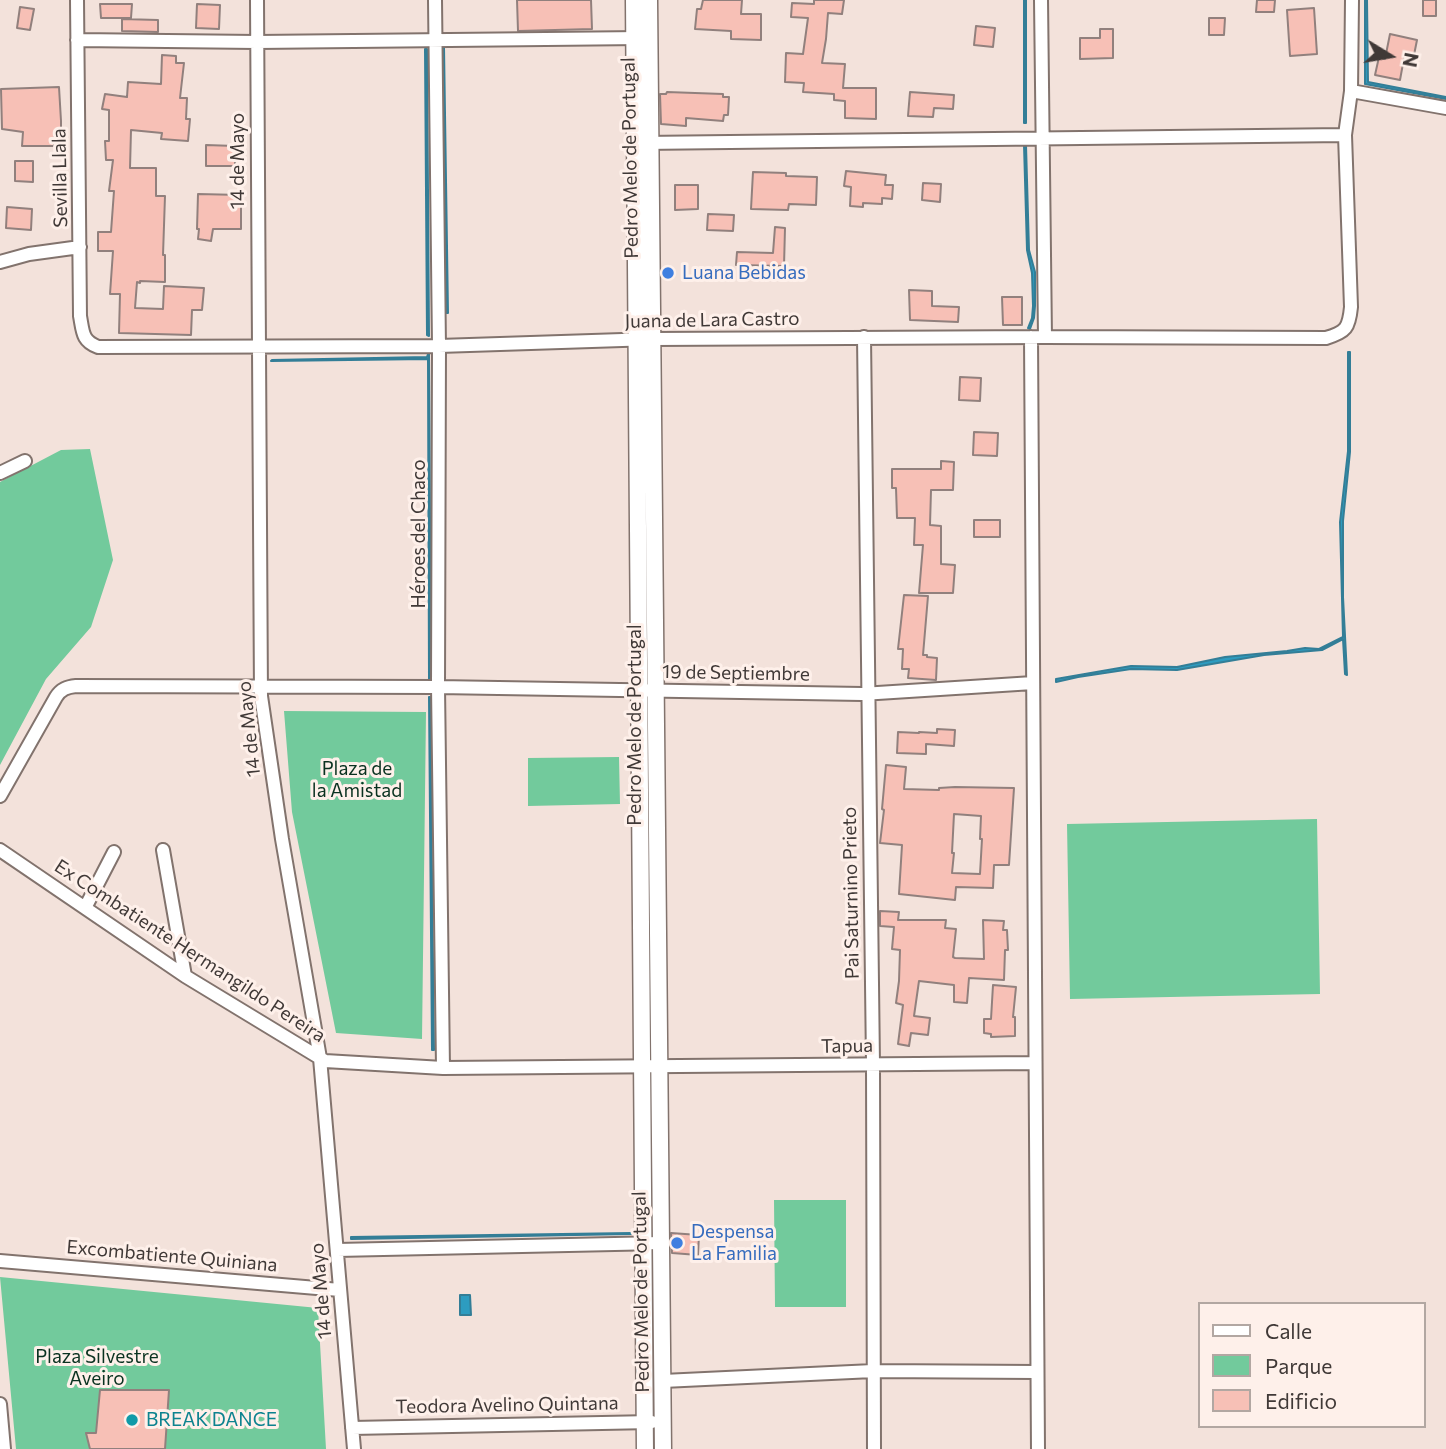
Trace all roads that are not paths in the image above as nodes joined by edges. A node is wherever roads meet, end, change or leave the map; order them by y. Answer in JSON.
{"nodes":[{"id":1,"x":77,"y":0,"type":"edge"},
{"id":2,"x":257,"y":0,"type":"edge"},
{"id":3,"x":435,"y":0,"type":"edge"},
{"id":4,"x":634,"y":0,"type":"edge"},
{"id":5,"x":649,"y":0,"type":"edge"},
{"id":6,"x":1041,"y":0,"type":"edge"},
{"id":7,"x":1352,"y":0,"type":"edge"},
{"id":8,"x":642,"y":38,"type":"junction"},
{"id":9,"x":77,"y":40,"type":"junction"},
{"id":10,"x":436,"y":40,"type":"junction"},
{"id":11,"x":257,"y":42,"type":"junction"},
{"id":12,"x":1351,"y":91,"type":"junction"},
{"id":13,"x":1446,"y":108,"type":"edge"},
{"id":14,"x":1345,"y":135,"type":"junction"},
{"id":15,"x":1042,"y":137,"type":"junction"},
{"id":16,"x":643,"y":143,"type":"junction"},
{"id":17,"x":80,"y":247,"type":"junction"},
{"id":18,"x":0,"y":262,"type":"edge"},
{"id":19,"x":864,"y":337,"type":"junction"},
{"id":20,"x":1038,"y":337,"type":"junction"},
{"id":21,"x":636,"y":339,"type":"junction"},
{"id":22,"x":653,"y":339,"type":"junction"},
{"id":23,"x":439,"y":346,"type":"junction"},
{"id":24,"x":98,"y":347,"type":"joint"},
{"id":25,"x":259,"y":347,"type":"junction"},
{"id":26,"x":24,"y":461,"type":"dead end"},
{"id":27,"x":0,"y":473,"type":"edge"},
{"id":28,"x":1033,"y":682,"type":"junction"},
{"id":29,"x":262,"y":687,"type":"junction"},
{"id":30,"x":438,"y":687,"type":"junction"},
{"id":31,"x":639,"y":690,"type":"junction"},
{"id":32,"x":656,"y":691,"type":"junction"},
{"id":33,"x":868,"y":694,"type":"junction"},
{"id":34,"x":0,"y":796,"type":"edge"},
{"id":35,"x":0,"y":850,"type":"edge"},
{"id":36,"x":163,"y":850,"type":"dead end"},
{"id":37,"x":114,"y":852,"type":"dead end"},
{"id":38,"x":648,"y":853,"type":"junction"},
{"id":39,"x":85,"y":908,"type":"junction"},
{"id":40,"x":185,"y":976,"type":"junction"},
{"id":41,"x":320,"y":1058,"type":"junction"},
{"id":42,"x":1035,"y":1063,"type":"junction"},
{"id":43,"x":873,"y":1064,"type":"junction"},
{"id":44,"x":642,"y":1067,"type":"junction"},
{"id":45,"x":443,"y":1068,"type":"junction"},
{"id":46,"x":659,"y":1068,"type":"junction"},
{"id":47,"x":643,"y":1243,"type":"junction"},
{"id":48,"x":661,"y":1243,"type":"junction"},
{"id":49,"x":337,"y":1250,"type":"junction"},
{"id":50,"x":0,"y":1261,"type":"edge"},
{"id":51,"x":340,"y":1290,"type":"junction"},
{"id":52,"x":873,"y":1371,"type":"junction"},
{"id":53,"x":1037,"y":1372,"type":"junction"},
{"id":54,"x":663,"y":1381,"type":"junction"},
{"id":55,"x":0,"y":1405,"type":"edge"},
{"id":56,"x":663,"y":1421,"type":"junction"},
{"id":57,"x":645,"y":1422,"type":"junction"},
{"id":58,"x":352,"y":1428,"type":"junction"},
{"id":59,"x":4,"y":1449,"type":"edge"},
{"id":60,"x":354,"y":1449,"type":"edge"},
{"id":61,"x":645,"y":1449,"type":"edge"},
{"id":62,"x":663,"y":1449,"type":"edge"},
{"id":63,"x":874,"y":1449,"type":"edge"},
{"id":64,"x":1038,"y":1449,"type":"edge"}],
"edges":[{"from":1,"to":9,"type":"street","name":"Sevilla Llala"},
{"from":2,"to":11,"type":"street","name":"14 de Mayo"},
{"from":3,"to":10,"type":"street","name":"Héroes del Chaco"},
{"from":4,"to":8,"type":"street","name":"Pedro Melo de Portugal"},
{"from":5,"to":8,"type":"street","name":"Pedro Melo de Portugal"},
{"from":6,"to":15,"type":"street"},
{"from":7,"to":12,"type":"street"},
{"from":8,"to":10,"type":"street"},
{"from":8,"to":16,"type":"street","name":"Pedro Melo de Portugal"},
{"from":9,"to":11,"type":"street"},
{"from":9,"to":17,"type":"street","name":"Sevilla Llala"},
{"from":10,"to":11,"type":"street"},
{"from":10,"to":23,"type":"street","name":"Héroes del Chaco"},
{"from":11,"to":25,"type":"street","name":"14 de Mayo"},
{"from":12,"to":13,"type":"street"},
{"from":12,"to":14,"type":"street"},
{"from":14,"to":15,"type":"street"},
{"from":14,"to":20,"type":"street","name":"Juana de Lara Castro"},
{"from":15,"to":16,"type":"street"},
{"from":15,"to":20,"type":"street"},
{"from":16,"to":21,"type":"street","name":"Pedro Melo de Portugal"},
{"from":16,"to":22,"type":"street","name":"Pedro Melo de Portugal"},
{"from":17,"to":18,"type":"street"},
{"from":17,"to":24,"type":"street","name":"Sevilla Llala"},
{"from":19,"to":20,"type":"street","name":"Juana de Lara Castro"},
{"from":19,"to":22,"type":"street","name":"Juana de Lara Castro"},
{"from":19,"to":33,"type":"street","name":"Pai Saturnino Prieto"},
{"from":20,"to":28,"type":"street"},
{"from":21,"to":22,"type":"street","name":"Juana de Lara Castro"},
{"from":21,"to":23,"type":"street","name":"Juana de Lara Castro"},
{"from":21,"to":31,"type":"street","name":"Pedro Melo de Portugal"},
{"from":22,"to":32,"type":"street","name":"Pedro Melo de Portugal"},
{"from":23,"to":25,"type":"street","name":"Juana de Lara Castro"},
{"from":23,"to":30,"type":"street","name":"Héroes del Chaco"},
{"from":24,"to":25,"type":"street","name":"Juana de Lara Castro"},
{"from":25,"to":29,"type":"street","name":"14 de Mayo"},
{"from":26,"to":27,"type":"street"},
{"from":28,"to":33,"type":"street","name":"19 de Septiembre"},
{"from":28,"to":42,"type":"street"},
{"from":29,"to":30,"type":"street","name":"19 de Septiembre"},
{"from":29,"to":34,"type":"street","name":"19 de Septiembre"},
{"from":29,"to":41,"type":"street","name":"14 de Mayo"},
{"from":30,"to":31,"type":"street","name":"19 de Septiembre"},
{"from":30,"to":45,"type":"street","name":"Héroes del Chaco"},
{"from":31,"to":32,"type":"street","name":"19 de Septiembre"},
{"from":31,"to":38,"type":"street","name":"Pedro Melo de Portugal"},
{"from":32,"to":33,"type":"street","name":"19 de Septiembre"},
{"from":32,"to":38,"type":"street","name":"Pedro Melo de Portugal"},
{"from":33,"to":43,"type":"street","name":"Pai Saturnino Prieto"},
{"from":35,"to":39,"type":"street","name":"Ex Combatiente Hermangildo Pereira"},
{"from":36,"to":40,"type":"street"},
{"from":37,"to":39,"type":"street"},
{"from":38,"to":44,"type":"street","name":"Pedro Melo de Portugal"},
{"from":38,"to":46,"type":"street","name":"Pedro Melo de Portugal"},
{"from":39,"to":40,"type":"street","name":"Ex Combatiente Hermangildo Pereira"},
{"from":40,"to":41,"type":"street","name":"Ex Combatiente Hermangildo Pereira"},
{"from":41,"to":45,"type":"street","name":"Ex Combatiente Hermangildo Pereira"},
{"from":41,"to":49,"type":"street","name":"14 de Mayo"},
{"from":42,"to":43,"type":"street","name":"Tapua"},
{"from":42,"to":53,"type":"street"},
{"from":43,"to":46,"type":"street","name":"Tapua"},
{"from":43,"to":52,"type":"street","name":"Pai Saturnino Prieto"},
{"from":44,"to":45,"type":"street","name":"Ex Combatiente Hermangildo Pereira"},
{"from":44,"to":46,"type":"street","name":"Ex Combatiente Hermangildo Pereira"},
{"from":44,"to":47,"type":"street","name":"Pedro Melo de Portugal"},
{"from":46,"to":48,"type":"street","name":"Pedro Melo de Portugal"},
{"from":47,"to":48,"type":"street"},
{"from":47,"to":49,"type":"street"},
{"from":47,"to":57,"type":"street","name":"Pedro Melo de Portugal"},
{"from":48,"to":54,"type":"street","name":"Pedro Melo de Portugal"},
{"from":49,"to":51,"type":"street","name":"14 de Mayo"},
{"from":50,"to":51,"type":"street","name":"Excombatiente Quiniana"},
{"from":51,"to":58,"type":"street","name":"14 de Mayo"},
{"from":52,"to":53,"type":"street"},
{"from":52,"to":54,"type":"street"},
{"from":52,"to":63,"type":"street","name":"Pai Saturnino Prieto"},
{"from":53,"to":64,"type":"street"},
{"from":54,"to":56,"type":"street","name":"Pedro Melo de Portugal"},
{"from":55,"to":59,"type":"street"},
{"from":56,"to":57,"type":"street","name":"Teodora Avelino Quintana"},
{"from":56,"to":62,"type":"street","name":"Pedro Melo de Portugal"},
{"from":57,"to":58,"type":"street","name":"Teodora Avelino Quintana"},
{"from":57,"to":61,"type":"street","name":"Pedro Melo de Portugal"},
{"from":58,"to":60,"type":"street","name":"14 de Mayo"}]}
